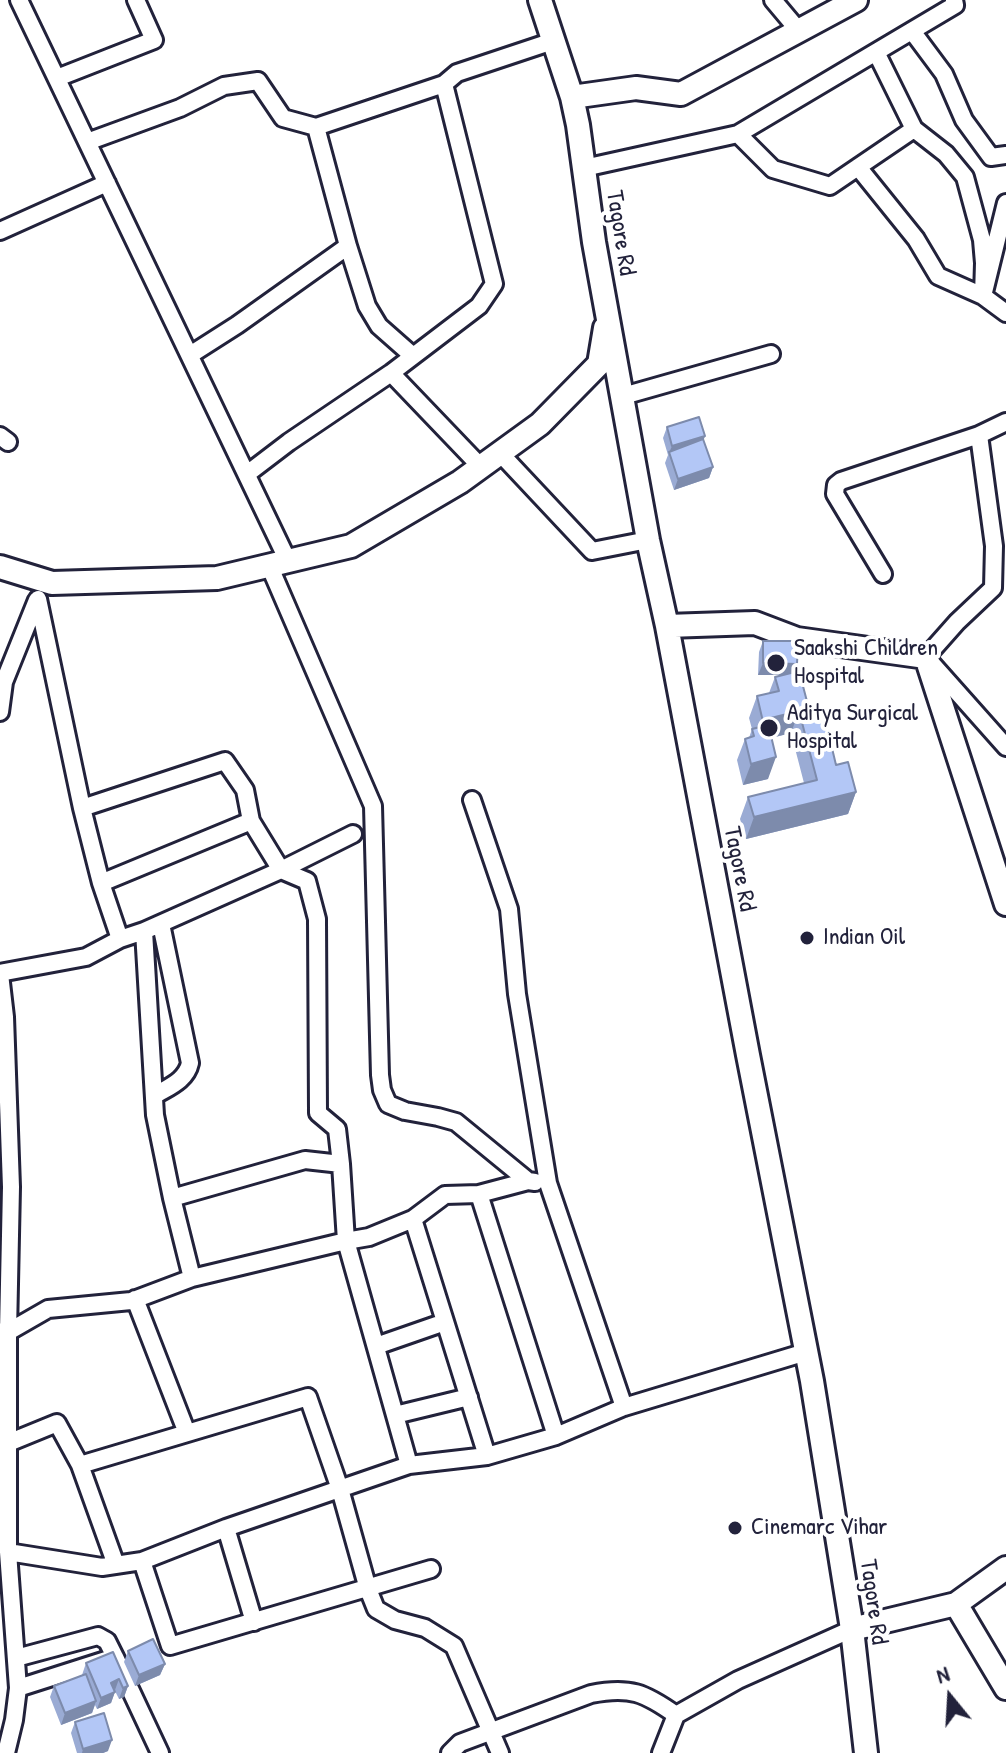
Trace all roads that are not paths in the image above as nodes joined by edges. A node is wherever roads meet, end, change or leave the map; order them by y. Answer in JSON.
{"nodes":[{"id":1,"x":19,"y":0,"type":"edge"},
{"id":2,"x":136,"y":0,"type":"edge"},
{"id":3,"x":540,"y":0,"type":"edge"},
{"id":4,"x":773,"y":0,"type":"edge"},
{"id":5,"x":856,"y":0,"type":"edge"},
{"id":6,"x":954,"y":0,"type":"edge"},
{"id":7,"x":799,"y":31,"type":"junction"},
{"id":8,"x":912,"y":31,"type":"junction"},
{"id":9,"x":553,"y":41,"type":"junction"},
{"id":10,"x":876,"y":52,"type":"junction"},
{"id":11,"x":57,"y":78,"type":"junction"},
{"id":12,"x":444,"y":84,"type":"junction"},
{"id":13,"x":572,"y":97,"type":"junction"},
{"id":14,"x":316,"y":127,"type":"junction"},
{"id":15,"x":914,"y":129,"type":"junction"},
{"id":16,"x":738,"y":134,"type":"junction"},
{"id":17,"x":87,"y":142,"type":"junction"},
{"id":18,"x":1006,"y":155,"type":"edge"},
{"id":19,"x":858,"y":167,"type":"junction"},
{"id":20,"x":584,"y":168,"type":"junction"},
{"id":21,"x":107,"y":183,"type":"junction"},
{"id":22,"x":1006,"y":203,"type":"edge"},
{"id":23,"x":0,"y":231,"type":"edge"},
{"id":24,"x":348,"y":246,"type":"junction"},
{"id":25,"x":983,"y":296,"type":"junction"},
{"id":26,"x":607,"y":313,"type":"junction"},
{"id":27,"x":1006,"y":313,"type":"edge"},
{"id":28,"x":771,"y":354,"type":"dead end"},
{"id":29,"x":190,"y":355,"type":"junction"},
{"id":30,"x":413,"y":356,"type":"junction"},
{"id":31,"x":391,"y":373,"type":"junction"},
{"id":32,"x":623,"y":396,"type":"junction"},
{"id":33,"x":1006,"y":422,"type":"edge"},
{"id":34,"x":979,"y":435,"type":"junction"},
{"id":35,"x":500,"y":453,"type":"junction"},
{"id":36,"x":481,"y":467,"type":"junction"},
{"id":37,"x":247,"y":474,"type":"junction"},
{"id":38,"x":648,"y":540,"type":"junction"},
{"id":39,"x":279,"y":563,"type":"junction"},
{"id":40,"x":0,"y":567,"type":"edge"},
{"id":41,"x":883,"y":574,"type":"dead end"},
{"id":42,"x":45,"y":591,"type":"junction"},
{"id":43,"x":667,"y":626,"type":"junction"},
{"id":44,"x":926,"y":657,"type":"junction"},
{"id":45,"x":0,"y":712,"type":"edge"},
{"id":46,"x":1006,"y":747,"type":"edge"},
{"id":47,"x":472,"y":800,"type":"dead end"},
{"id":48,"x":82,"y":808,"type":"junction"},
{"id":49,"x":251,"y":821,"type":"junction"},
{"id":50,"x":353,"y":834,"type":"dead end"},
{"id":51,"x":281,"y":870,"type":"junction"},
{"id":52,"x":101,"y":883,"type":"junction"},
{"id":53,"x":1006,"y":904,"type":"edge"},
{"id":54,"x":161,"y":924,"type":"junction"},
{"id":55,"x":144,"y":931,"type":"junction"},
{"id":56,"x":120,"y":939,"type":"junction"},
{"id":57,"x":0,"y":973,"type":"edge"},
{"id":58,"x":2,"y":1017,"type":"edge"},
{"id":59,"x":154,"y":1096,"type":"junction"},
{"id":60,"x":341,"y":1164,"type":"junction"},
{"id":61,"x":528,"y":1181,"type":"junction"},
{"id":62,"x":548,"y":1183,"type":"junction"},
{"id":63,"x":479,"y":1194,"type":"junction"},
{"id":64,"x":172,"y":1198,"type":"junction"},
{"id":65,"x":413,"y":1219,"type":"junction"},
{"id":66,"x":346,"y":1241,"type":"junction"},
{"id":67,"x":192,"y":1278,"type":"junction"},
{"id":68,"x":135,"y":1299,"type":"junction"},
{"id":69,"x":445,"y":1322,"type":"junction"},
{"id":70,"x":4,"y":1331,"type":"edge"},
{"id":71,"x":376,"y":1346,"type":"junction"},
{"id":72,"x":806,"y":1352,"type":"junction"},
{"id":73,"x":469,"y":1397,"type":"junction"},
{"id":74,"x":624,"y":1407,"type":"junction"},
{"id":75,"x":395,"y":1415,"type":"junction"},
{"id":76,"x":187,"y":1433,"type":"junction"},
{"id":77,"x":556,"y":1436,"type":"junction"},
{"id":78,"x":8,"y":1443,"type":"junction"},
{"id":79,"x":487,"y":1456,"type":"junction"},
{"id":80,"x":80,"y":1465,"type":"junction"},
{"id":81,"x":409,"y":1465,"type":"junction"},
{"id":82,"x":340,"y":1489,"type":"junction"},
{"id":83,"x":226,"y":1528,"type":"junction"},
{"id":84,"x":8,"y":1552,"type":"junction"},
{"id":85,"x":142,"y":1561,"type":"junction"},
{"id":86,"x":116,"y":1565,"type":"junction"},
{"id":87,"x":1006,"y":1568,"type":"edge"},
{"id":88,"x":431,"y":1569,"type":"dead end"},
{"id":89,"x":368,"y":1589,"type":"junction"},
{"id":90,"x":956,"y":1604,"type":"junction"},
{"id":91,"x":254,"y":1622,"type":"junction"},
{"id":92,"x":852,"y":1629,"type":"junction"},
{"id":93,"x":115,"y":1657,"type":"junction"},
{"id":94,"x":16,"y":1658,"type":"junction"},
{"id":95,"x":18,"y":1688,"type":"junction"},
{"id":96,"x":1006,"y":1688,"type":"edge"},
{"id":97,"x":676,"y":1715,"type":"junction"},
{"id":98,"x":491,"y":1731,"type":"junction"},
{"id":99,"x":6,"y":1753,"type":"edge"},
{"id":100,"x":160,"y":1753,"type":"edge"},
{"id":101,"x":450,"y":1753,"type":"edge"},
{"id":102,"x":500,"y":1753,"type":"edge"},
{"id":103,"x":661,"y":1753,"type":"edge"},
{"id":104,"x":866,"y":1753,"type":"edge"}],
"edges":[{"from":1,"to":11,"type":"street"},
{"from":2,"to":11,"type":"street"},
{"from":3,"to":9,"type":"street","name":"Tagore Rd"},
{"from":4,"to":7,"type":"street"},
{"from":5,"to":7,"type":"street"},
{"from":6,"to":8,"type":"street"},
{"from":7,"to":13,"type":"street"},
{"from":8,"to":10,"type":"street"},
{"from":8,"to":18,"type":"street"},
{"from":9,"to":12,"type":"street"},
{"from":9,"to":13,"type":"street","name":"Tagore Rd"},
{"from":10,"to":15,"type":"street"},
{"from":10,"to":16,"type":"street"},
{"from":11,"to":17,"type":"street"},
{"from":12,"to":14,"type":"street"},
{"from":12,"to":30,"type":"street"},
{"from":13,"to":20,"type":"street","name":"Tagore Rd"},
{"from":14,"to":17,"type":"street"},
{"from":14,"to":24,"type":"street"},
{"from":15,"to":19,"type":"street"},
{"from":15,"to":25,"type":"street"},
{"from":16,"to":19,"type":"street"},
{"from":16,"to":20,"type":"street"},
{"from":17,"to":21,"type":"street"},
{"from":19,"to":25,"type":"street"},
{"from":20,"to":26,"type":"street","name":"Tagore Rd"},
{"from":21,"to":23,"type":"street"},
{"from":21,"to":29,"type":"street"},
{"from":22,"to":25,"type":"street"},
{"from":24,"to":29,"type":"street"},
{"from":24,"to":30,"type":"street"},
{"from":25,"to":27,"type":"street"},
{"from":26,"to":32,"type":"street","name":"Tagore Rd"},
{"from":26,"to":35,"type":"street"},
{"from":28,"to":32,"type":"street"},
{"from":29,"to":37,"type":"street"},
{"from":30,"to":31,"type":"street"},
{"from":31,"to":36,"type":"street"},
{"from":31,"to":37,"type":"street"},
{"from":32,"to":38,"type":"street","name":"Tagore Rd"},
{"from":33,"to":34,"type":"street"},
{"from":34,"to":41,"type":"street"},
{"from":34,"to":44,"type":"street"},
{"from":35,"to":36,"type":"street"},
{"from":35,"to":38,"type":"street"},
{"from":36,"to":39,"type":"street"},
{"from":37,"to":39,"type":"street"},
{"from":38,"to":43,"type":"street","name":"Tagore Rd"},
{"from":39,"to":42,"type":"street"},
{"from":39,"to":61,"type":"street"},
{"from":40,"to":42,"type":"street"},
{"from":42,"to":45,"type":"street"},
{"from":42,"to":48,"type":"street"},
{"from":43,"to":44,"type":"street"},
{"from":43,"to":72,"type":"street","name":"Tagore Rd"},
{"from":44,"to":46,"type":"street"},
{"from":44,"to":53,"type":"street"},
{"from":47,"to":62,"type":"street"},
{"from":48,"to":49,"type":"street"},
{"from":48,"to":52,"type":"street"},
{"from":49,"to":51,"type":"street"},
{"from":49,"to":52,"type":"street"},
{"from":50,"to":51,"type":"street"},
{"from":51,"to":54,"type":"street"},
{"from":51,"to":60,"type":"street"},
{"from":52,"to":56,"type":"street"},
{"from":54,"to":55,"type":"street"},
{"from":54,"to":59,"type":"street"},
{"from":55,"to":56,"type":"street"},
{"from":55,"to":59,"type":"street"},
{"from":56,"to":57,"type":"street"},
{"from":57,"to":58,"type":"street"},
{"from":58,"to":70,"type":"street"},
{"from":59,"to":64,"type":"street"},
{"from":60,"to":64,"type":"street"},
{"from":60,"to":66,"type":"street"},
{"from":61,"to":62,"type":"street"},
{"from":61,"to":63,"type":"street"},
{"from":62,"to":74,"type":"street"},
{"from":63,"to":65,"type":"street"},
{"from":63,"to":77,"type":"street"},
{"from":64,"to":67,"type":"street"},
{"from":65,"to":66,"type":"street"},
{"from":65,"to":69,"type":"street"},
{"from":66,"to":67,"type":"street"},
{"from":66,"to":71,"type":"street"},
{"from":67,"to":68,"type":"street"},
{"from":68,"to":70,"type":"street"},
{"from":68,"to":76,"type":"street"},
{"from":69,"to":71,"type":"street"},
{"from":69,"to":73,"type":"street"},
{"from":70,"to":78,"type":"street"},
{"from":71,"to":75,"type":"street"},
{"from":72,"to":74,"type":"street"},
{"from":72,"to":92,"type":"street","name":"Tagore Rd"},
{"from":73,"to":75,"type":"street"},
{"from":73,"to":79,"type":"street"},
{"from":74,"to":77,"type":"street"},
{"from":75,"to":81,"type":"street"},
{"from":76,"to":80,"type":"street"},
{"from":76,"to":82,"type":"street"},
{"from":77,"to":79,"type":"street"},
{"from":78,"to":80,"type":"street"},
{"from":78,"to":84,"type":"street"},
{"from":79,"to":81,"type":"street"},
{"from":80,"to":86,"type":"street"},
{"from":81,"to":82,"type":"street"},
{"from":82,"to":83,"type":"street"},
{"from":82,"to":89,"type":"street"},
{"from":83,"to":85,"type":"street"},
{"from":83,"to":91,"type":"street"},
{"from":84,"to":86,"type":"street"},
{"from":84,"to":94,"type":"street"},
{"from":85,"to":86,"type":"street"},
{"from":85,"to":91,"type":"street"},
{"from":87,"to":90,"type":"street"},
{"from":88,"to":89,"type":"street"},
{"from":89,"to":91,"type":"street"},
{"from":89,"to":98,"type":"street"},
{"from":90,"to":92,"type":"street"},
{"from":90,"to":96,"type":"street"},
{"from":92,"to":97,"type":"street"},
{"from":92,"to":104,"type":"street","name":"Tagore Rd"},
{"from":93,"to":94,"type":"street"},
{"from":93,"to":95,"type":"street"},
{"from":93,"to":100,"type":"street"},
{"from":94,"to":95,"type":"street"},
{"from":95,"to":99,"type":"street"},
{"from":97,"to":98,"type":"street"},
{"from":97,"to":103,"type":"street"},
{"from":98,"to":101,"type":"street"},
{"from":98,"to":102,"type":"street"}]}
